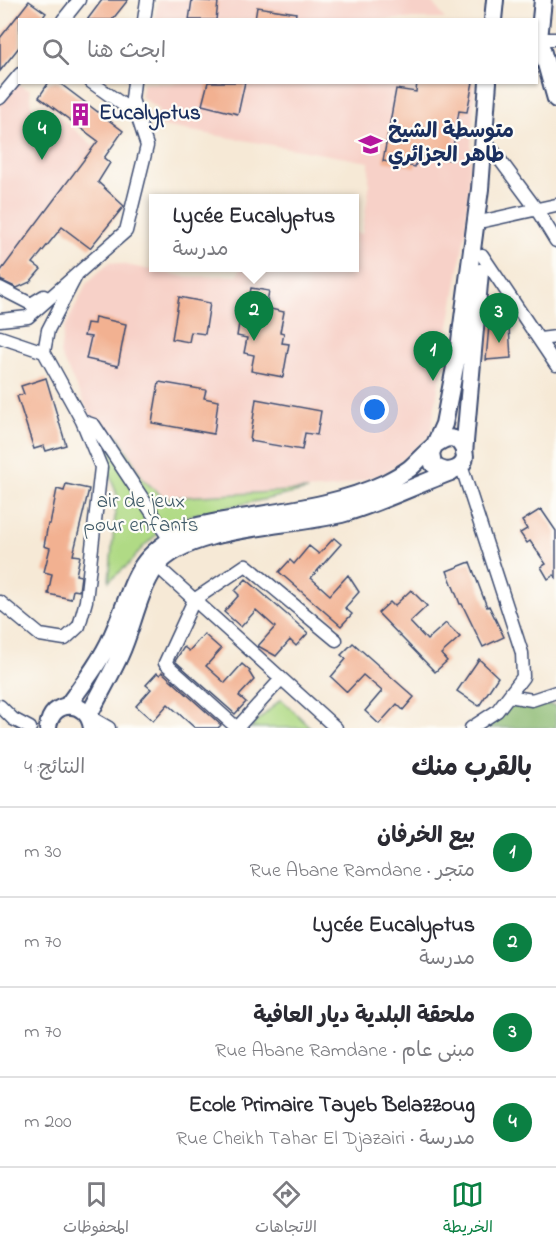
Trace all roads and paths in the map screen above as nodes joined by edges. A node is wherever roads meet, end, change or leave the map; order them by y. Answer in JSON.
{"nodes":[{"id":1,"x":79,"y":0,"type":"edge"},
{"id":2,"x":147,"y":0,"type":"edge"},
{"id":3,"x":495,"y":0,"type":"edge"},
{"id":4,"x":543,"y":0,"type":"edge"},
{"id":5,"x":65,"y":18,"type":"edge"},
{"id":6,"x":144,"y":18,"type":"edge"},
{"id":7,"x":493,"y":18,"type":"edge"},
{"id":8,"x":548,"y":39,"type":"edge"},
{"id":9,"x":18,"y":76,"type":"edge"},
{"id":10,"x":94,"y":84,"type":"edge"},
{"id":11,"x":134,"y":84,"type":"edge"},
{"id":12,"x":488,"y":84,"type":"edge"},
{"id":13,"x":0,"y":98,"type":"edge"},
{"id":14,"x":556,"y":99,"type":"edge"},
{"id":15,"x":136,"y":114,"type":"junction"},
{"id":16,"x":483,"y":137,"type":"junction"},
{"id":17,"x":480,"y":189,"type":"junction"},
{"id":18,"x":556,"y":205,"type":"edge"},
{"id":19,"x":537,"y":210,"type":"junction"},
{"id":20,"x":484,"y":221,"type":"junction"},
{"id":21,"x":556,"y":241,"type":"edge"},
{"id":22,"x":482,"y":255,"type":"junction"},
{"id":23,"x":73,"y":278,"type":"junction"},
{"id":24,"x":0,"y":288,"type":"edge"},
{"id":25,"x":0,"y":320,"type":"edge"},
{"id":26,"x":0,"y":337,"type":"edge"},
{"id":27,"x":556,"y":337,"type":"edge"},
{"id":28,"x":540,"y":339,"type":"junction"},
{"id":29,"x":44,"y":352,"type":"junction"},
{"id":30,"x":556,"y":365,"type":"edge"},
{"id":31,"x":82,"y":421,"type":"junction"},
{"id":32,"x":434,"y":445,"type":"junction"},
{"id":33,"x":459,"y":463,"type":"junction"},
{"id":34,"x":170,"y":540,"type":"junction"},
{"id":35,"x":157,"y":566,"type":"junction"},
{"id":36,"x":194,"y":600,"type":"junction"},
{"id":37,"x":0,"y":602,"type":"edge"},
{"id":38,"x":336,"y":640,"type":"dead end"},
{"id":39,"x":281,"y":679,"type":"junction"},
{"id":40,"x":556,"y":692,"type":"edge"},
{"id":41,"x":509,"y":696,"type":"junction"},
{"id":42,"x":0,"y":706,"type":"edge"},
{"id":43,"x":67,"y":706,"type":"junction"},
{"id":44,"x":90,"y":720,"type":"edge"},
{"id":45,"x":233,"y":726,"type":"edge"},
{"id":46,"x":30,"y":728,"type":"edge"},
{"id":47,"x":48,"y":728,"type":"edge"},
{"id":48,"x":109,"y":728,"type":"edge"},
{"id":49,"x":336,"y":728,"type":"edge"},
{"id":50,"x":471,"y":728,"type":"edge"}],
"edges":[{"from":1,"to":5,"type":"street"},
{"from":2,"to":6,"type":"street"},
{"from":3,"to":7,"type":"street"},
{"from":4,"to":8,"type":"street"},
{"from":8,"to":14,"type":"street"},
{"from":9,"to":13,"type":"street"},
{"from":10,"to":15,"type":"street"},
{"from":11,"to":15,"type":"street"},
{"from":12,"to":16,"type":"street"},
{"from":15,"to":23,"type":"street"},
{"from":16,"to":17,"type":"street"},
{"from":16,"to":19,"type":"street"},
{"from":17,"to":20,"type":"street"},
{"from":17,"to":32,"type":"street"},
{"from":18,"to":19,"type":"street"},
{"from":19,"to":20,"type":"street"},
{"from":19,"to":21,"type":"street"},
{"from":20,"to":22,"type":"street"},
{"from":22,"to":28,"type":"street"},
{"from":22,"to":33,"type":"street"},
{"from":23,"to":24,"type":"street"},
{"from":23,"to":25,"type":"street"},
{"from":23,"to":29,"type":"street"},
{"from":26,"to":29,"type":"street"},
{"from":27,"to":28,"type":"street"},
{"from":28,"to":30,"type":"street"},
{"from":29,"to":31,"type":"street"},
{"from":31,"to":34,"type":"street"},
{"from":31,"to":37,"type":"street"},
{"from":32,"to":33,"type":"street"},
{"from":32,"to":33,"type":"street"},
{"from":32,"to":34,"type":"street"},
{"from":33,"to":35,"type":"street"},
{"from":33,"to":41,"type":"street"},
{"from":34,"to":43,"type":"street"},
{"from":35,"to":36,"type":"street"},
{"from":35,"to":44,"type":"street"},
{"from":36,"to":38,"type":"street"},
{"from":36,"to":39,"type":"street"},
{"from":36,"to":45,"type":"street"},
{"from":39,"to":45,"type":"street"},
{"from":39,"to":49,"type":"street"},
{"from":40,"to":41,"type":"street"},
{"from":41,"to":50,"type":"street"},
{"from":42,"to":46,"type":"street"},
{"from":43,"to":44,"type":"street"},
{"from":43,"to":47,"type":"street"},
{"from":44,"to":48,"type":"street"}]}
